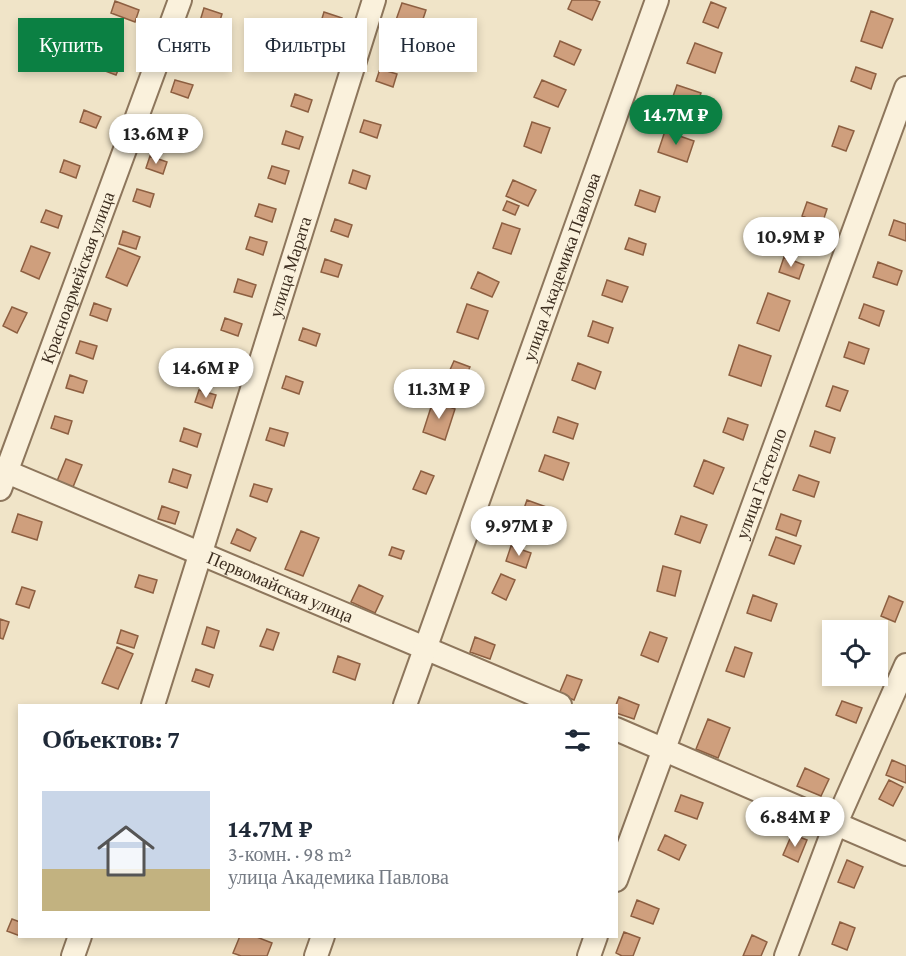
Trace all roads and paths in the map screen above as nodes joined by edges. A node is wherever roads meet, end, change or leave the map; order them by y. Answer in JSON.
{"nodes":[{"id":1,"x":180,"y":0,"type":"edge"},
{"id":2,"x":374,"y":0,"type":"edge"},
{"id":3,"x":657,"y":0,"type":"edge"},
{"id":4,"x":906,"y":88,"type":"edge"},
{"id":5,"x":2,"y":476,"type":"edge"},
{"id":6,"x":201,"y":554,"type":"junction"},
{"id":7,"x":425,"y":648,"type":"junction"},
{"id":8,"x":906,"y":665,"type":"edge"},
{"id":9,"x":153,"y":704,"type":"edge"},
{"id":10,"x":405,"y":704,"type":"edge"},
{"id":11,"x":558,"y":704,"type":"edge"},
{"id":12,"x":618,"y":730,"type":"edge"},
{"id":13,"x":664,"y":749,"type":"junction"},
{"id":14,"x":836,"y":823,"type":"junction"},
{"id":15,"x":906,"y":854,"type":"edge"},
{"id":16,"x":618,"y":875,"type":"edge"},
{"id":17,"x":79,"y":938,"type":"edge"},
{"id":18,"x":322,"y":938,"type":"edge"},
{"id":19,"x":595,"y":938,"type":"edge"},
{"id":20,"x":73,"y":956,"type":"edge"},
{"id":21,"x":316,"y":956,"type":"edge"},
{"id":22,"x":589,"y":956,"type":"edge"},
{"id":23,"x":786,"y":956,"type":"edge"}],
"edges":[{"from":1,"to":5,"type":"street","name":"Красноармейская улица"},
{"from":2,"to":6,"type":"street","name":"улица Марата"},
{"from":3,"to":7,"type":"street","name":"улица Академика Павлова"},
{"from":4,"to":13,"type":"street","name":"улица Гастелло"},
{"from":5,"to":6,"type":"street","name":"Первомайская улица"},
{"from":6,"to":7,"type":"street","name":"Первомайская улица"},
{"from":6,"to":9,"type":"street","name":"улица Марата"},
{"from":7,"to":10,"type":"street","name":"улица Академика Павлова"},
{"from":7,"to":11,"type":"street","name":"Первомайская улица"},
{"from":8,"to":14,"type":"street"},
{"from":12,"to":13,"type":"street"},
{"from":13,"to":14,"type":"street"},
{"from":13,"to":16,"type":"street","name":"улица Гастелло"},
{"from":14,"to":15,"type":"street"},
{"from":14,"to":23,"type":"street"},
{"from":17,"to":20,"type":"street"},
{"from":18,"to":21,"type":"street"},
{"from":19,"to":22,"type":"street"}]}
